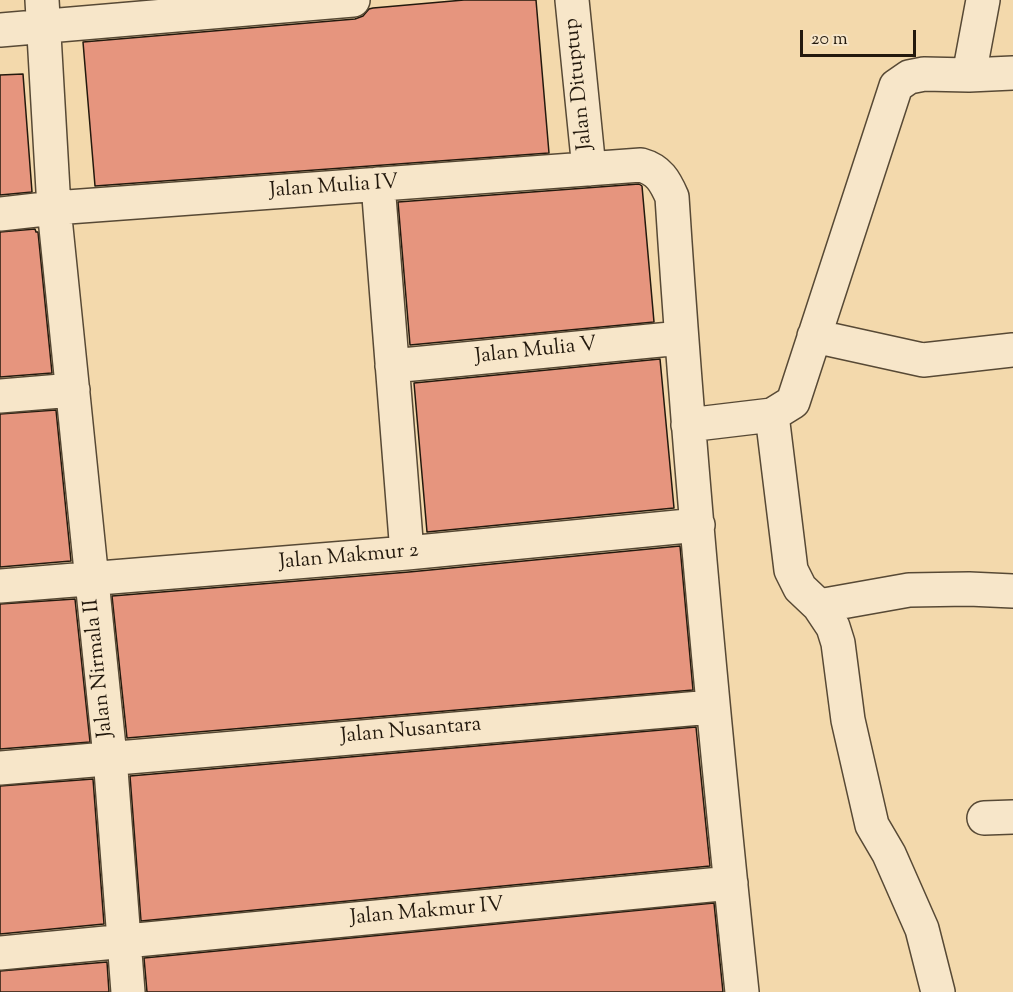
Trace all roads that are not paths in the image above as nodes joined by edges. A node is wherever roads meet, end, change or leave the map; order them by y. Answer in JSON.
{"nodes":[{"id":1,"x":353,"y":0,"type":"edge"},
{"id":2,"x":572,"y":0,"type":"edge"},
{"id":3,"x":983,"y":0,"type":"edge"},
{"id":4,"x":42,"y":13,"type":"edge"},
{"id":5,"x":0,"y":30,"type":"edge"},
{"id":6,"x":1013,"y":73,"type":"edge"},
{"id":7,"x":969,"y":75,"type":"junction"},
{"id":8,"x":589,"y":169,"type":"junction"},
{"id":9,"x":378,"y":184,"type":"junction"},
{"id":10,"x":54,"y":208,"type":"junction"},
{"id":11,"x":0,"y":214,"type":"edge"},
{"id":12,"x":814,"y":336,"type":"junction"},
{"id":13,"x":681,"y":338,"type":"junction"},
{"id":14,"x":1013,"y":350,"type":"edge"},
{"id":15,"x":392,"y":366,"type":"junction"},
{"id":16,"x":73,"y":390,"type":"junction"},
{"id":17,"x":0,"y":396,"type":"edge"},
{"id":18,"x":772,"y":415,"type":"junction"},
{"id":19,"x":688,"y":424,"type":"junction"},
{"id":20,"x":698,"y":525,"type":"junction"},
{"id":21,"x":406,"y":554,"type":"junction"},
{"id":22,"x":91,"y":579,"type":"junction"},
{"id":23,"x":0,"y":586,"type":"edge"},
{"id":24,"x":1013,"y":591,"type":"edge"},
{"id":25,"x":819,"y":606,"type":"junction"},
{"id":26,"x":712,"y":707,"type":"junction"},
{"id":27,"x":110,"y":757,"type":"junction"},
{"id":28,"x":0,"y":768,"type":"edge"},
{"id":29,"x":731,"y":883,"type":"junction"},
{"id":30,"x":124,"y":942,"type":"junction"},
{"id":31,"x":0,"y":953,"type":"edge"},
{"id":32,"x":128,"y":992,"type":"edge"},
{"id":33,"x":742,"y":992,"type":"edge"},
{"id":34,"x":938,"y":992,"type":"edge"}],
"edges":[{"from":1,"to":4,"type":"street"},
{"from":2,"to":8,"type":"street","name":"Jalan Dituptup"},
{"from":3,"to":7,"type":"street"},
{"from":4,"to":5,"type":"street"},
{"from":4,"to":10,"type":"street","name":"Jalan Nirmala II"},
{"from":6,"to":7,"type":"street"},
{"from":7,"to":12,"type":"street"},
{"from":8,"to":9,"type":"street","name":"Jalan Mulia IV"},
{"from":8,"to":13,"type":"street","name":"Jalan Mulia IV"},
{"from":9,"to":10,"type":"street","name":"Jalan Mulia IV"},
{"from":9,"to":15,"type":"street"},
{"from":10,"to":11,"type":"street","name":"Jalan Mulia IV"},
{"from":10,"to":16,"type":"street","name":"Jalan Nirmala II"},
{"from":12,"to":14,"type":"street"},
{"from":12,"to":18,"type":"street"},
{"from":13,"to":15,"type":"street","name":"Jalan Mulia V"},
{"from":13,"to":19,"type":"street"},
{"from":15,"to":21,"type":"street"},
{"from":16,"to":17,"type":"street"},
{"from":16,"to":22,"type":"street","name":"Jalan Nirmala II"},
{"from":18,"to":19,"type":"street"},
{"from":18,"to":25,"type":"street"},
{"from":19,"to":20,"type":"street"},
{"from":20,"to":21,"type":"street","name":"Jalan Makmur 2"},
{"from":20,"to":26,"type":"street"},
{"from":21,"to":22,"type":"street","name":"Jalan Makmur 2"},
{"from":22,"to":23,"type":"street","name":"Jalan Makmur 2"},
{"from":22,"to":27,"type":"street","name":"Jalan Nirmala II"},
{"from":24,"to":25,"type":"street"},
{"from":25,"to":34,"type":"street"},
{"from":26,"to":27,"type":"street","name":"Jalan Nusantara"},
{"from":26,"to":29,"type":"street"},
{"from":27,"to":28,"type":"street","name":"Jalan Nusantara"},
{"from":27,"to":30,"type":"street","name":"Jalan Nirmala II"},
{"from":29,"to":30,"type":"street","name":"Jalan Makmur IV"},
{"from":29,"to":33,"type":"street"},
{"from":30,"to":31,"type":"street","name":"Jalan Makmur IV"},
{"from":30,"to":32,"type":"street","name":"Jalan Nirmala II"}]}
